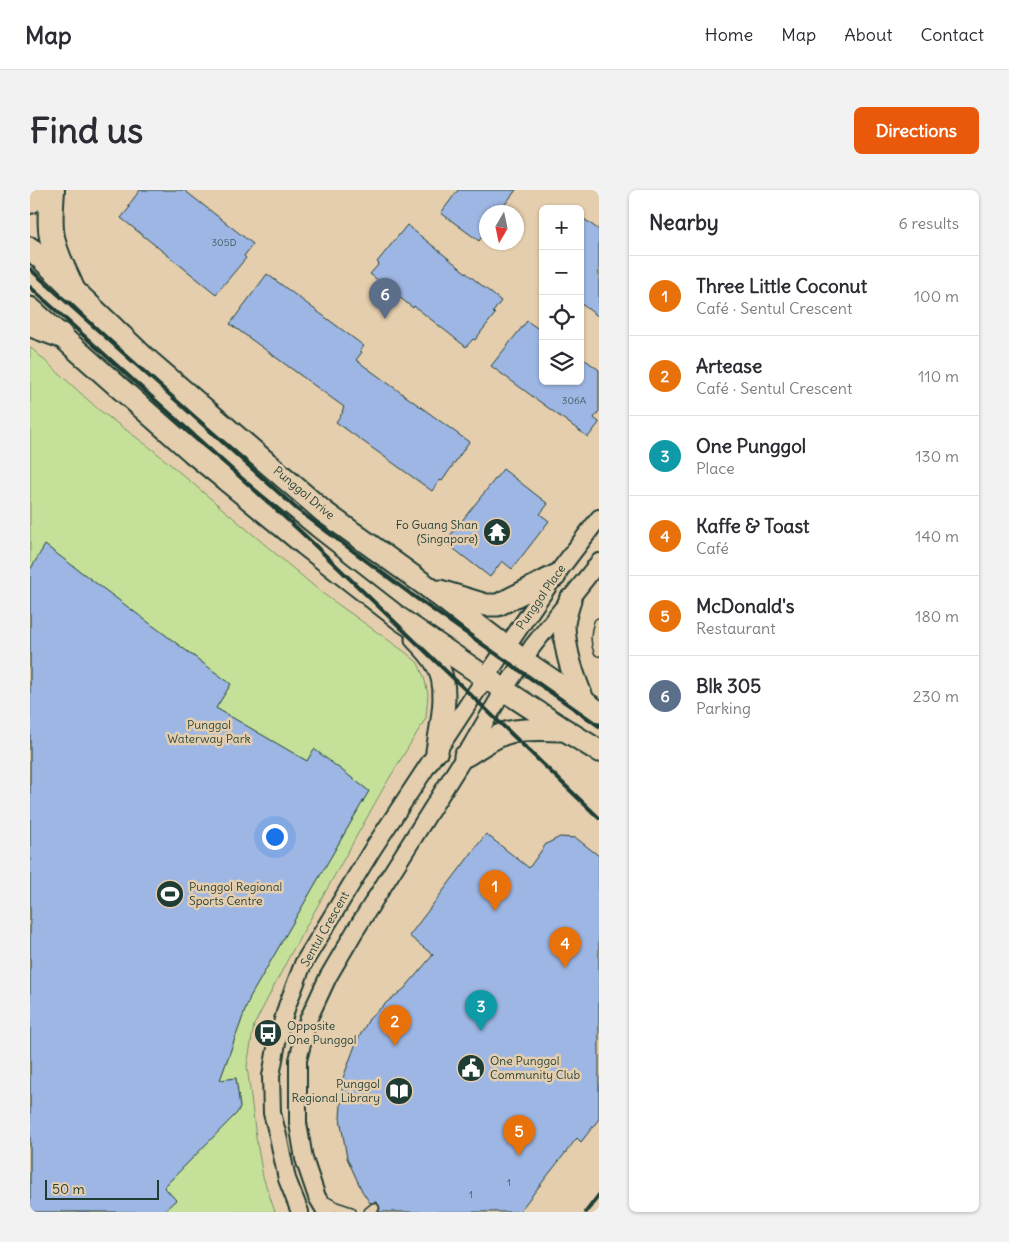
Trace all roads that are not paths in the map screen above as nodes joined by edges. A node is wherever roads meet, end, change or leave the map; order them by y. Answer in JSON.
{"nodes":[{"id":1,"x":38,"y":190,"type":"edge"},
{"id":2,"x":52,"y":190,"type":"edge"},
{"id":3,"x":30,"y":201,"type":"edge"},
{"id":4,"x":30,"y":248,"type":"edge"},
{"id":5,"x":72,"y":289,"type":"junction"},
{"id":6,"x":30,"y":308,"type":"edge"},
{"id":7,"x":30,"y":324,"type":"edge"},
{"id":8,"x":60,"y":335,"type":"junction"},
{"id":9,"x":599,"y":518,"type":"edge"},
{"id":10,"x":599,"y":562,"type":"edge"},
{"id":11,"x":555,"y":576,"type":"junction"},
{"id":12,"x":428,"y":587,"type":"junction"},
{"id":13,"x":570,"y":600,"type":"junction"},
{"id":14,"x":400,"y":619,"type":"junction"},
{"id":15,"x":599,"y":623,"type":"edge"},
{"id":16,"x":506,"y":648,"type":"junction"},
{"id":17,"x":599,"y":652,"type":"edge"},
{"id":18,"x":524,"y":661,"type":"junction"},
{"id":19,"x":486,"y":677,"type":"junction"},
{"id":20,"x":504,"y":690,"type":"junction"},
{"id":21,"x":591,"y":707,"type":"edge"},
{"id":22,"x":565,"y":730,"type":"junction"},
{"id":23,"x":437,"y":751,"type":"junction"},
{"id":24,"x":599,"y":751,"type":"edge"},
{"id":25,"x":465,"y":756,"type":"junction"},
{"id":26,"x":317,"y":1197,"type":"junction"},
{"id":27,"x":300,"y":1212,"type":"edge"},
{"id":28,"x":326,"y":1212,"type":"edge"},
{"id":29,"x":351,"y":1212,"type":"edge"}],
"edges":[{"from":1,"to":3,"type":"main road"},
{"from":2,"to":5,"type":"main road"},
{"from":4,"to":5,"type":"street","name":"Punggol Drive"},
{"from":5,"to":12,"type":"street","name":"Punggol Drive"},
{"from":6,"to":8,"type":"street"},
{"from":7,"to":8,"type":"main road"},
{"from":8,"to":14,"type":"street"},
{"from":9,"to":11,"type":"street","name":"Punggol Place"},
{"from":10,"to":13,"type":"street","name":"Punggol Place"},
{"from":11,"to":12,"type":"street"},
{"from":11,"to":16,"type":"street","name":"Punggol Place"},
{"from":12,"to":16,"type":"street","name":"Punggol Drive"},
{"from":13,"to":18,"type":"street","name":"Punggol Place"},
{"from":13,"to":21,"type":"street"},
{"from":14,"to":19,"type":"street"},
{"from":14,"to":23,"type":"street"},
{"from":15,"to":17,"type":"lane"},
{"from":16,"to":18,"type":"street","name":"Punggol Drive"},
{"from":16,"to":19,"type":"street","name":"Punggol Place"},
{"from":18,"to":20,"type":"street","name":"Punggol Place"},
{"from":18,"to":21,"type":"street","name":"Punggol Drive"},
{"from":19,"to":20,"type":"street"},
{"from":19,"to":23,"type":"street","name":"Sentul Crescent"},
{"from":20,"to":22,"type":"street"},
{"from":20,"to":25,"type":"street"},
{"from":22,"to":24,"type":"street"},
{"from":22,"to":25,"type":"street"},
{"from":23,"to":27,"type":"street","name":"Sentul Crescent"},
{"from":25,"to":26,"type":"street"},
{"from":26,"to":28,"type":"street"},
{"from":26,"to":29,"type":"lane"}]}
